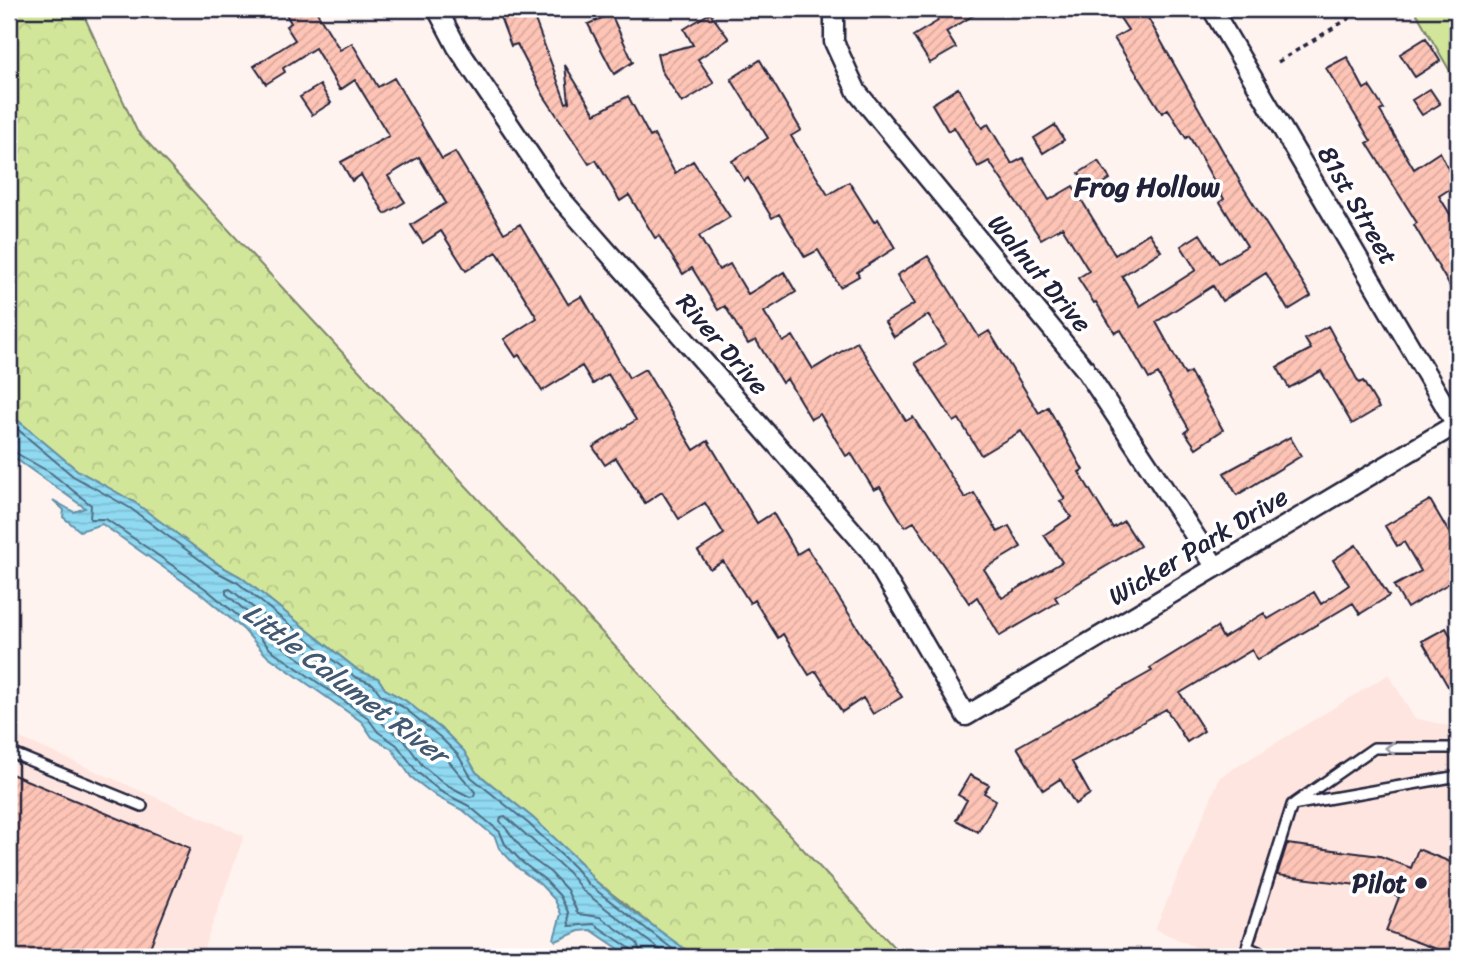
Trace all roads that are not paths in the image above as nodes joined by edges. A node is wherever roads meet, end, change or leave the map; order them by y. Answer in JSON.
{"nodes":[{"id":1,"x":437,"y":9,"type":"edge"},
{"id":2,"x":1212,"y":9,"type":"edge"},
{"id":3,"x":833,"y":12,"type":"edge"},
{"id":4,"x":1457,"y":425,"type":"edge"},
{"id":5,"x":1215,"y":566,"type":"junction"},
{"id":6,"x":966,"y":716,"type":"joint"},
{"id":7,"x":1458,"y":748,"type":"edge"},
{"id":8,"x":9,"y":752,"type":"edge"},
{"id":9,"x":1458,"y":776,"type":"edge"},
{"id":10,"x":1292,"y":805,"type":"junction"},
{"id":11,"x":142,"y":806,"type":"dead end"},
{"id":12,"x":1270,"y":957,"type":"edge"}],
"edges":[{"from":1,"to":6,"type":"street","name":"River Drive"},
{"from":2,"to":4,"type":"street","name":"81st Street"},
{"from":3,"to":5,"type":"street","name":"Walnut Drive"},
{"from":4,"to":5,"type":"street","name":"Wicker Park Drive"},
{"from":5,"to":6,"type":"street","name":"Wicker Park Drive"},
{"from":7,"to":10,"type":"lane","one_way":true},
{"from":8,"to":11,"type":"lane"},
{"from":9,"to":10,"type":"lane"},
{"from":10,"to":12,"type":"lane"}]}
